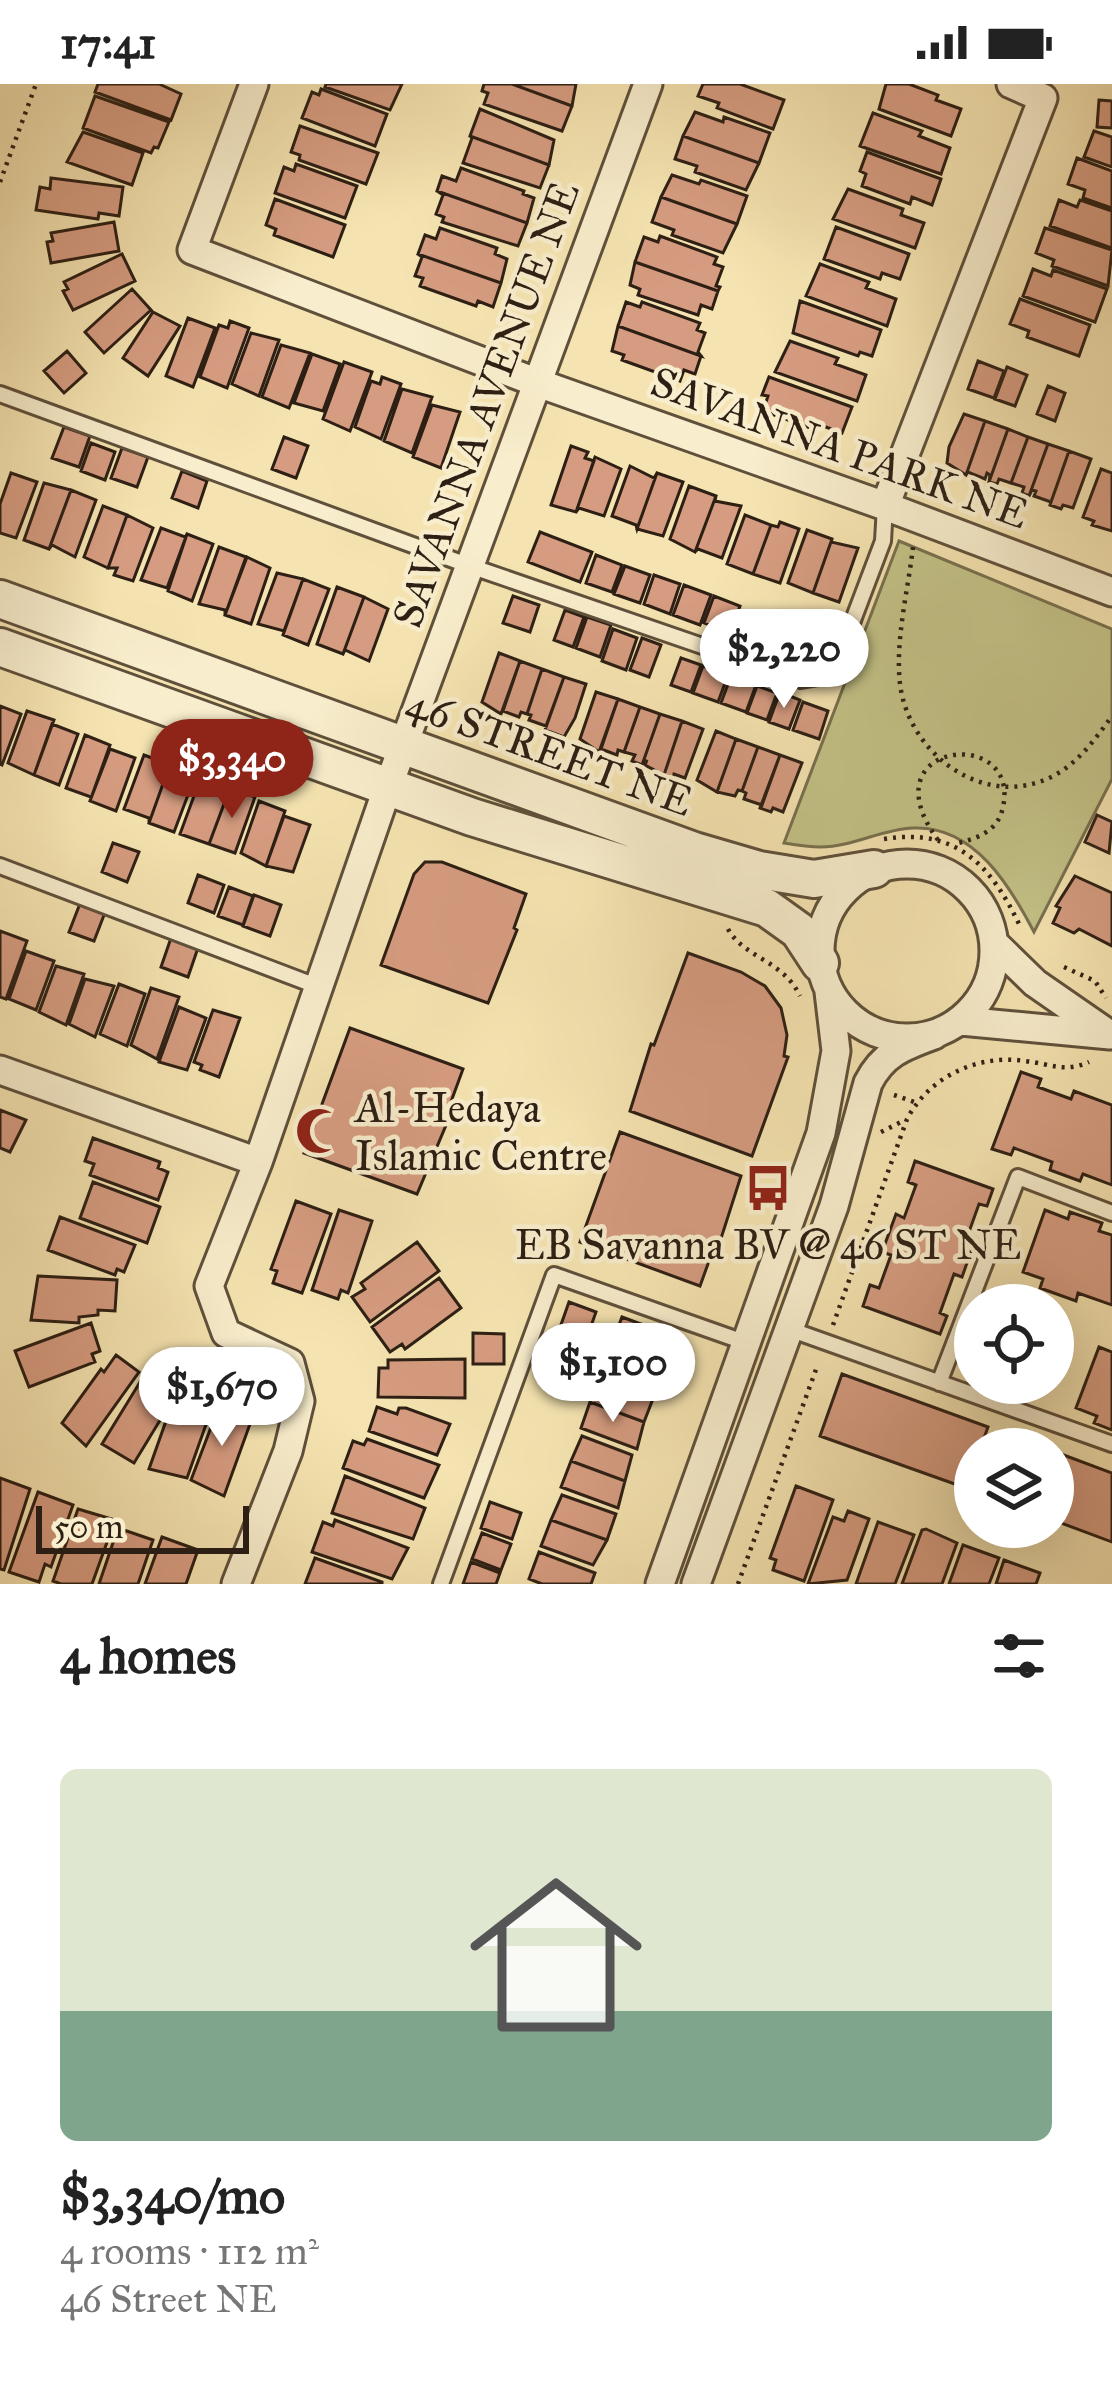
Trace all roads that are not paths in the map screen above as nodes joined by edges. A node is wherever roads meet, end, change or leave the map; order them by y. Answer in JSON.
{"nodes":[{"id":1,"x":254,"y":84,"type":"edge"},
{"id":2,"x":648,"y":84,"type":"edge"},
{"id":3,"x":1011,"y":84,"type":"edge"},
{"id":4,"x":538,"y":383,"type":"junction"},
{"id":5,"x":0,"y":394,"type":"edge"},
{"id":6,"x":885,"y":506,"type":"junction"},
{"id":7,"x":470,"y":566,"type":"junction"},
{"id":8,"x":1112,"y":592,"type":"edge"},
{"id":9,"x":0,"y":599,"type":"edge"},
{"id":10,"x":0,"y":646,"type":"edge"},
{"id":11,"x":403,"y":746,"type":"junction"},
{"id":12,"x":388,"y":787,"type":"junction"},
{"id":13,"x":872,"y":856,"type":"junction"},
{"id":14,"x":0,"y":866,"type":"edge"},
{"id":15,"x":996,"y":945,"type":"junction"},
{"id":16,"x":817,"y":986,"type":"junction"},
{"id":17,"x":319,"y":987,"type":"junction"},
{"id":18,"x":961,"y":1022,"type":"junction"},
{"id":19,"x":934,"y":1035,"type":"junction"},
{"id":20,"x":1111,"y":1035,"type":"edge"},
{"id":21,"x":0,"y":1070,"type":"edge"},
{"id":22,"x":258,"y":1162,"type":"junction"},
{"id":23,"x":1112,"y":1213,"type":"edge"},
{"id":24,"x":789,"y":1329,"type":"junction"},
{"id":25,"x":744,"y":1342,"type":"junction"},
{"id":26,"x":939,"y":1383,"type":"junction"},
{"id":27,"x":1112,"y":1444,"type":"edge"},
{"id":28,"x":236,"y":1584,"type":"edge"},
{"id":29,"x":441,"y":1584,"type":"edge"},
{"id":30,"x":660,"y":1584,"type":"edge"},
{"id":31,"x":696,"y":1584,"type":"edge"}],
"edges":[{"from":1,"to":4,"type":"street","name":"SAVANNA PARK NE"},
{"from":2,"to":4,"type":"street","name":"SAVANNA AVENUE NE"},
{"from":3,"to":6,"type":"street"},
{"from":4,"to":6,"type":"street","name":"SAVANNA PARK NE"},
{"from":4,"to":7,"type":"street","name":"SAVANNA AVENUE NE"},
{"from":5,"to":7,"type":"lane"},
{"from":6,"to":7,"type":"lane"},
{"from":6,"to":8,"type":"street","name":"SAVANNA PARK NE"},
{"from":7,"to":11,"type":"street","name":"SAVANNA AVENUE NE"},
{"from":9,"to":11,"type":"street","name":"46 STREET NE"},
{"from":10,"to":12,"type":"street","name":"46 STREET NE"},
{"from":11,"to":12,"type":"street","name":"SAVANNA AVENUE NE"},
{"from":11,"to":13,"type":"street","name":"46 STREET NE"},
{"from":12,"to":16,"type":"street","name":"46 STREET NE"},
{"from":12,"to":17,"type":"street","name":"SAVANNA AVENUE NE"},
{"from":13,"to":15,"type":"street"},
{"from":13,"to":16,"type":"street"},
{"from":14,"to":17,"type":"lane"},
{"from":15,"to":18,"type":"street"},
{"from":15,"to":20,"type":"street"},
{"from":16,"to":19,"type":"street"},
{"from":16,"to":25,"type":"street"},
{"from":17,"to":22,"type":"street","name":"SAVANNA AVENUE NE"},
{"from":18,"to":19,"type":"street"},
{"from":18,"to":20,"type":"street"},
{"from":19,"to":24,"type":"street"},
{"from":21,"to":22,"type":"street"},
{"from":22,"to":28,"type":"street","name":"SAVANNA AVENUE NE"},
{"from":23,"to":26,"type":"lane"},
{"from":24,"to":26,"type":"lane"},
{"from":24,"to":31,"type":"street"},
{"from":25,"to":29,"type":"lane"},
{"from":25,"to":30,"type":"street"},
{"from":26,"to":27,"type":"lane"}]}
